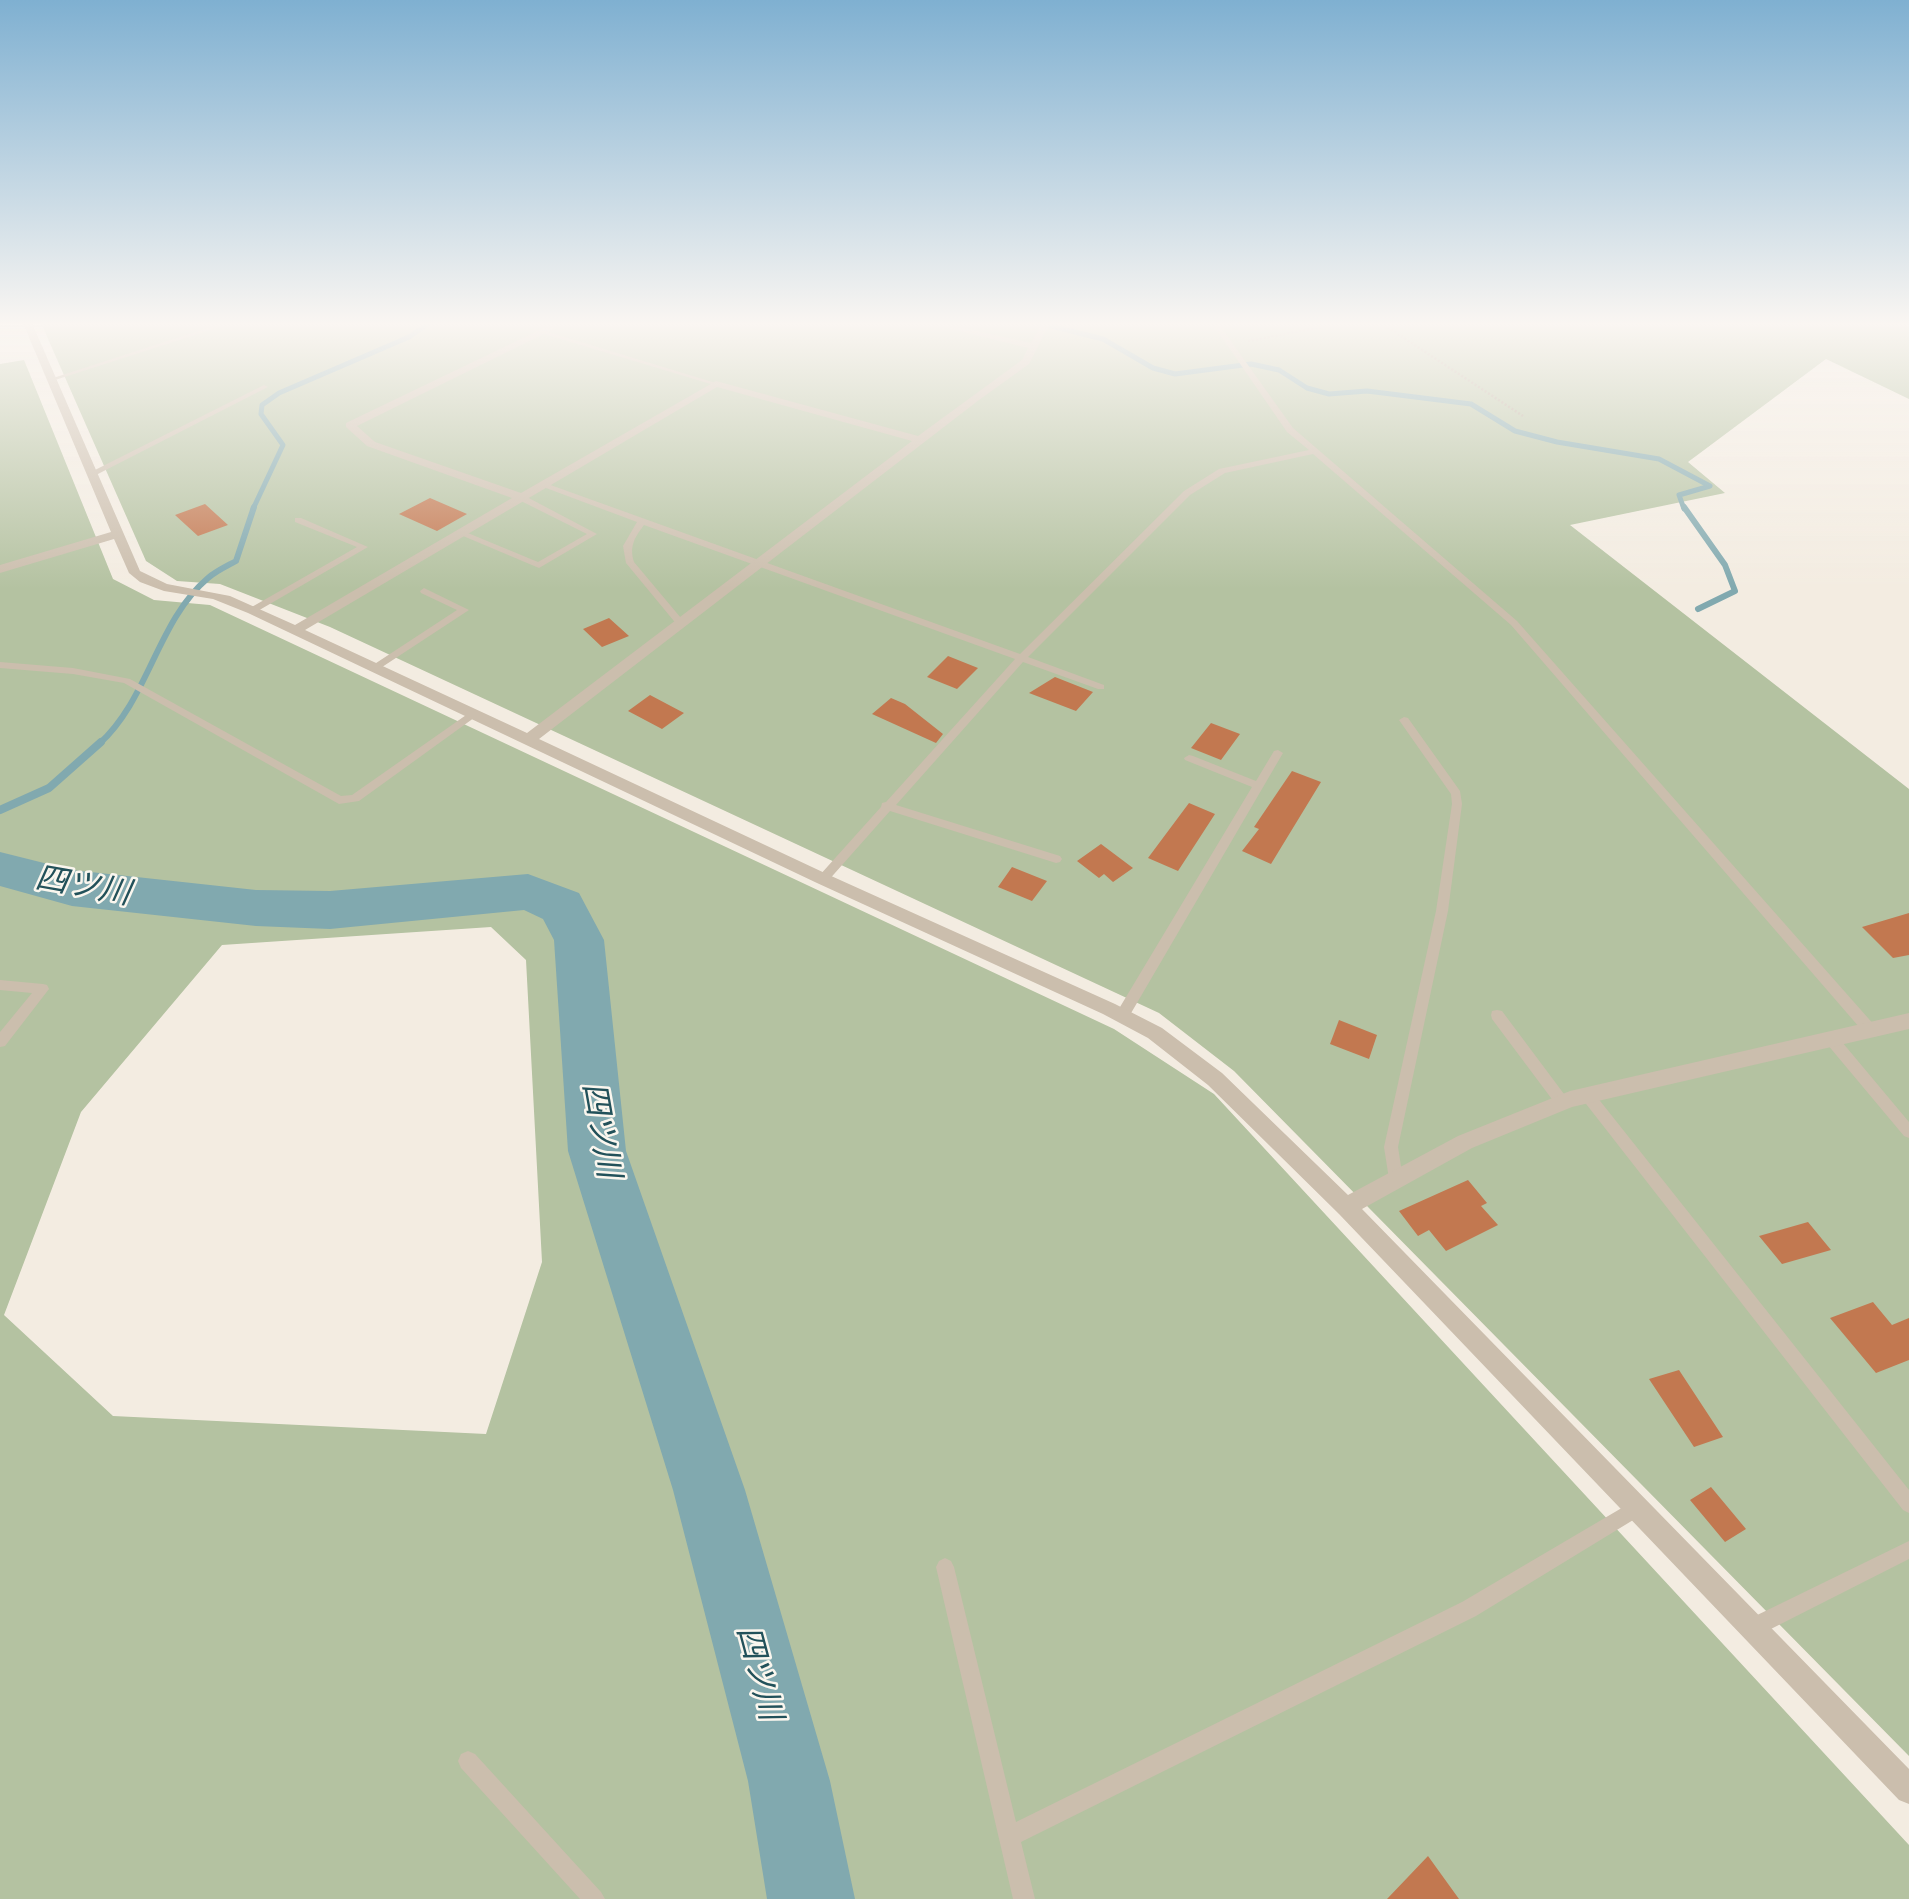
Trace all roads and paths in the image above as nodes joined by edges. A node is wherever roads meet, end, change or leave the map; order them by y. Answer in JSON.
{"nodes":[{"id":1,"x":63,"y":412,"type":"edge"},
{"id":2,"x":215,"y":412,"type":"edge"},
{"id":3,"x":377,"y":412,"type":"edge"},
{"id":4,"x":668,"y":412,"type":"edge"},
{"id":5,"x":817,"y":412,"type":"edge"},
{"id":6,"x":959,"y":412,"type":"edge"},
{"id":7,"x":1275,"y":412,"type":"edge"},
{"id":8,"x":1515,"y":412,"type":"edge"},
{"id":9,"x":1522,"y":416,"type":"dead end"},
{"id":10,"x":920,"y":440,"type":"junction"},
{"id":11,"x":1312,"y":452,"type":"junction"},
{"id":12,"x":90,"y":474,"type":"junction"},
{"id":13,"x":542,"y":485,"type":"junction"},
{"id":14,"x":520,"y":498,"type":"junction"},
{"id":15,"x":298,"y":520,"type":"dead end"},
{"id":16,"x":642,"y":522,"type":"junction"},
{"id":17,"x":460,"y":533,"type":"junction"},
{"id":18,"x":117,"y":534,"type":"junction"},
{"id":19,"x":758,"y":565,"type":"junction"},
{"id":20,"x":0,"y":569,"type":"edge"},
{"id":21,"x":424,"y":591,"type":"dead end"},
{"id":22,"x":253,"y":610,"type":"junction"},
{"id":23,"x":681,"y":624,"type":"junction"},
{"id":24,"x":296,"y":630,"type":"junction"},
{"id":25,"x":1021,"y":659,"type":"junction"},
{"id":26,"x":0,"y":665,"type":"edge"},
{"id":27,"x":373,"y":669,"type":"junction"},
{"id":28,"x":1101,"y":687,"type":"dead end"},
{"id":29,"x":473,"y":715,"type":"junction"},
{"id":30,"x":1404,"y":720,"type":"dead end"},
{"id":31,"x":527,"y":741,"type":"junction"},
{"id":32,"x":1278,"y":753,"type":"dead end"},
{"id":33,"x":1189,"y":758,"type":"dead end"},
{"id":34,"x":1259,"y":786,"type":"junction"},
{"id":35,"x":886,"y":806,"type":"junction"},
{"id":36,"x":1056,"y":859,"type":"dead end"},
{"id":37,"x":823,"y":879,"type":"junction"},
{"id":38,"x":0,"y":985,"type":"edge"},
{"id":39,"x":1497,"y":1015,"type":"dead end"},
{"id":40,"x":1122,"y":1016,"type":"junction"},
{"id":41,"x":1909,"y":1021,"type":"edge"},
{"id":42,"x":1871,"y":1031,"type":"junction"},
{"id":43,"x":1832,"y":1040,"type":"junction"},
{"id":44,"x":0,"y":1042,"type":"edge"},
{"id":45,"x":1588,"y":1096,"type":"junction"},
{"id":46,"x":1562,"y":1102,"type":"junction"},
{"id":47,"x":1909,"y":1132,"type":"edge"},
{"id":48,"x":1396,"y":1179,"type":"junction"},
{"id":49,"x":1346,"y":1208,"type":"junction"},
{"id":50,"x":1909,"y":1504,"type":"edge"},
{"id":51,"x":1637,"y":1507,"type":"junction"},
{"id":52,"x":1909,"y":1550,"type":"edge"},
{"id":53,"x":945,"y":1567,"type":"dead end"},
{"id":54,"x":1754,"y":1628,"type":"junction"},
{"id":55,"x":468,"y":1761,"type":"dead end"},
{"id":56,"x":1909,"y":1790,"type":"edge"},
{"id":57,"x":1009,"y":1837,"type":"junction"},
{"id":58,"x":594,"y":1899,"type":"edge"},
{"id":59,"x":1024,"y":1899,"type":"edge"}],
"edges":[{"from":1,"to":12,"type":"street"},
{"from":2,"to":12,"type":"lane"},
{"from":3,"to":14,"type":"street"},
{"from":4,"to":13,"type":"street"},
{"from":5,"to":10,"type":"street"},
{"from":6,"to":10,"type":"street"},
{"from":7,"to":11,"type":"lane"},
{"from":8,"to":9,"type":"path"},
{"from":10,"to":19,"type":"street"},
{"from":11,"to":25,"type":"lane"},
{"from":11,"to":42,"type":"lane"},
{"from":12,"to":18,"type":"street"},
{"from":13,"to":14,"type":"street"},
{"from":13,"to":16,"type":"lane"},
{"from":14,"to":17,"type":"street"},
{"from":14,"to":17,"type":"lane"},
{"from":15,"to":22,"type":"lane"},
{"from":16,"to":19,"type":"lane"},
{"from":16,"to":23,"type":"lane"},
{"from":17,"to":24,"type":"street"},
{"from":18,"to":20,"type":"street"},
{"from":18,"to":22,"type":"street"},
{"from":19,"to":23,"type":"street"},
{"from":19,"to":25,"type":"lane"},
{"from":21,"to":27,"type":"lane"},
{"from":22,"to":24,"type":"street"},
{"from":23,"to":31,"type":"street"},
{"from":24,"to":27,"type":"street"},
{"from":25,"to":28,"type":"lane"},
{"from":25,"to":35,"type":"lane"},
{"from":26,"to":29,"type":"lane"},
{"from":27,"to":29,"type":"street"},
{"from":29,"to":31,"type":"street"},
{"from":30,"to":48,"type":"lane"},
{"from":31,"to":37,"type":"street"},
{"from":32,"to":34,"type":"lane"},
{"from":33,"to":34,"type":"lane"},
{"from":34,"to":40,"type":"lane"},
{"from":35,"to":36,"type":"lane"},
{"from":35,"to":37,"type":"lane"},
{"from":37,"to":40,"type":"street"},
{"from":38,"to":44,"type":"lane"},
{"from":39,"to":46,"type":"lane"},
{"from":40,"to":49,"type":"street"},
{"from":41,"to":42,"type":"street"},
{"from":42,"to":43,"type":"street"},
{"from":43,"to":45,"type":"street"},
{"from":43,"to":47,"type":"lane"},
{"from":45,"to":46,"type":"street"},
{"from":45,"to":50,"type":"lane"},
{"from":46,"to":48,"type":"street"},
{"from":48,"to":49,"type":"street"},
{"from":49,"to":51,"type":"street"},
{"from":51,"to":54,"type":"street"},
{"from":51,"to":57,"type":"lane"},
{"from":52,"to":54,"type":"lane"},
{"from":53,"to":57,"type":"lane"},
{"from":54,"to":56,"type":"street"},
{"from":55,"to":58,"type":"lane"},
{"from":57,"to":59,"type":"lane"}]}
